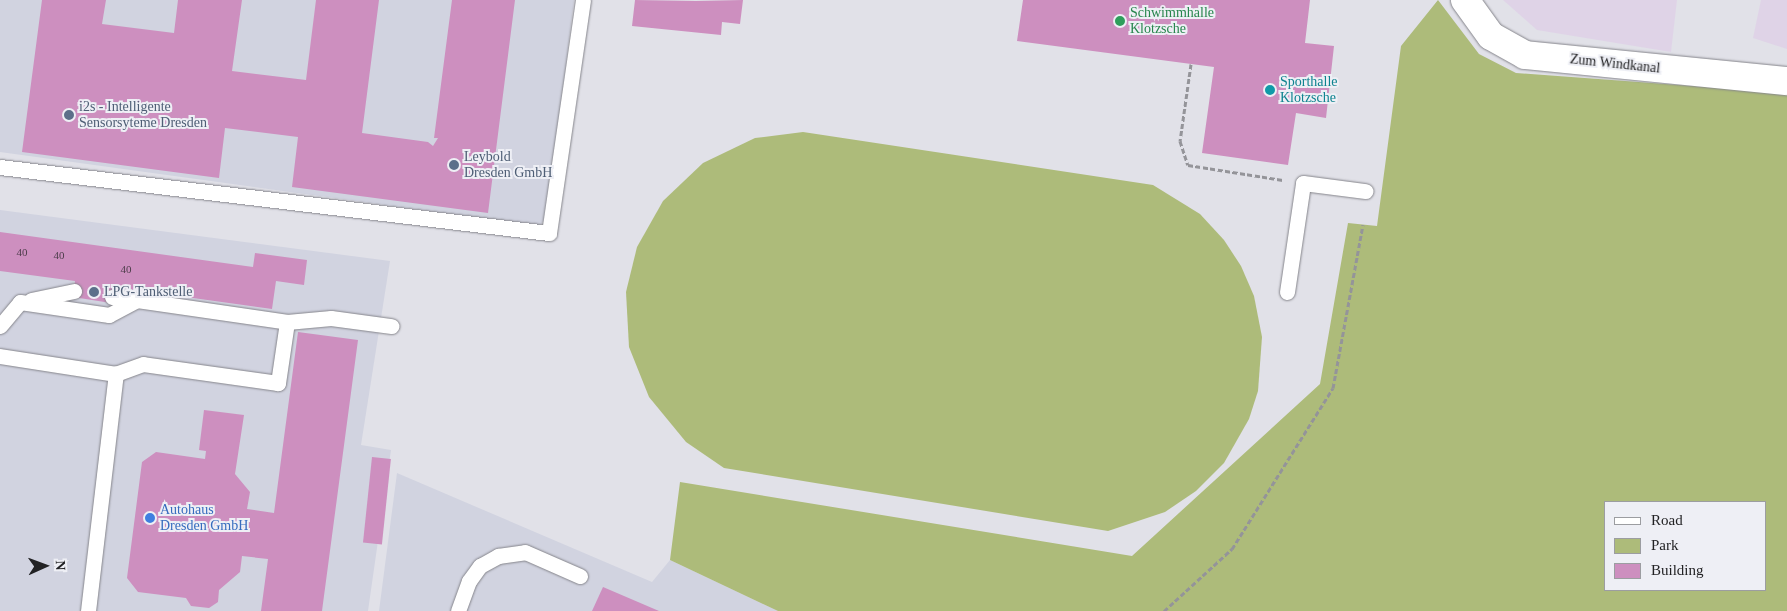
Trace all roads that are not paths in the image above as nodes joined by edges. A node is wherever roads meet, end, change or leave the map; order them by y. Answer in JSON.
{"nodes":[{"id":1,"x":583,"y":0,"type":"edge"},
{"id":2,"x":1466,"y":0,"type":"edge"},
{"id":3,"x":1787,"y":81,"type":"edge"},
{"id":4,"x":0,"y":167,"type":"edge"},
{"id":5,"x":1365,"y":191,"type":"dead end"},
{"id":6,"x":74,"y":291,"type":"dead end"},
{"id":7,"x":1287,"y":292,"type":"dead end"},
{"id":8,"x":112,"y":297,"type":"dead end"},
{"id":9,"x":136,"y":300,"type":"junction"},
{"id":10,"x":20,"y":302,"type":"junction"},
{"id":11,"x":287,"y":322,"type":"junction"},
{"id":12,"x":0,"y":326,"type":"edge"},
{"id":13,"x":391,"y":326,"type":"dead end"},
{"id":14,"x":0,"y":356,"type":"edge"},
{"id":15,"x":116,"y":374,"type":"junction"},
{"id":16,"x":580,"y":576,"type":"dead end"},
{"id":17,"x":88,"y":611,"type":"edge"},
{"id":18,"x":458,"y":611,"type":"edge"}],
"edges":[{"from":1,"to":4,"type":"lane"},
{"from":2,"to":3,"type":"street","name":"Zum Windkanal"},
{"from":5,"to":7,"type":"lane"},
{"from":6,"to":10,"type":"lane"},
{"from":8,"to":9,"type":"lane"},
{"from":9,"to":10,"type":"lane"},
{"from":9,"to":11,"type":"lane"},
{"from":10,"to":12,"type":"lane"},
{"from":11,"to":13,"type":"lane"},
{"from":11,"to":15,"type":"lane"},
{"from":14,"to":15,"type":"lane"},
{"from":15,"to":17,"type":"lane"},
{"from":16,"to":18,"type":"lane"}]}
